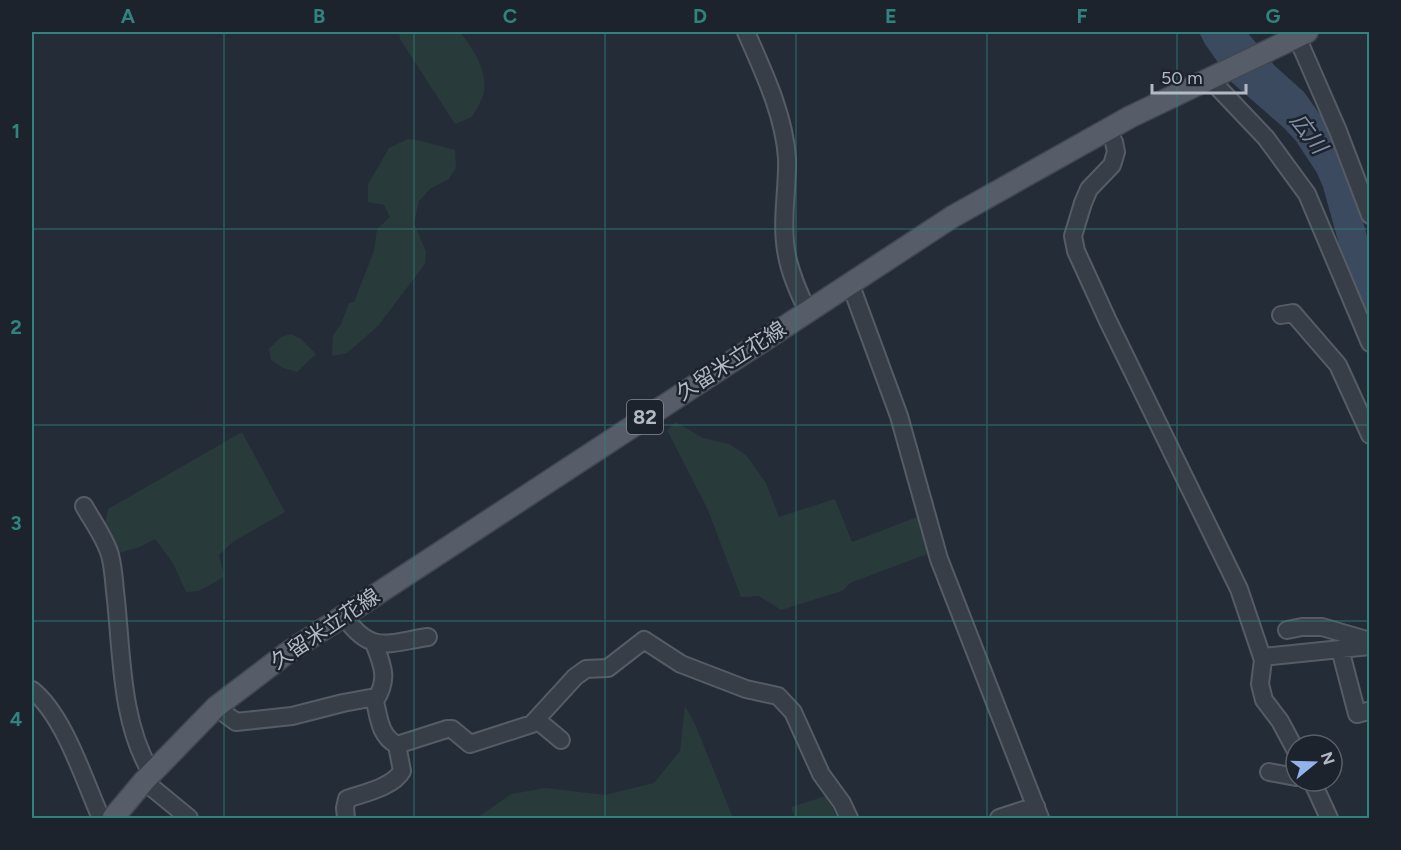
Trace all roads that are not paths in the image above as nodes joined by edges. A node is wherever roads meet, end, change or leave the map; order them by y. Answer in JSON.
{"nodes":[{"id":1,"x":746,"y":32,"type":"edge"},
{"id":2,"x":1302,"y":34,"type":"edge"},
{"id":3,"x":1215,"y":76,"type":"junction"},
{"id":4,"x":1107,"y":130,"type":"junction"},
{"id":5,"x":1370,"y":215,"type":"edge"},
{"id":6,"x":850,"y":283,"type":"junction"},
{"id":7,"x":807,"y":310,"type":"junction"},
{"id":8,"x":1281,"y":315,"type":"dead end"},
{"id":9,"x":1370,"y":343,"type":"edge"},
{"id":10,"x":1370,"y":435,"type":"edge"},
{"id":11,"x":84,"y":506,"type":"dead end"},
{"id":12,"x":344,"y":616,"type":"junction"},
{"id":13,"x":1287,"y":630,"type":"dead end"},
{"id":14,"x":428,"y":637,"type":"dead end"},
{"id":15,"x":1370,"y":641,"type":"edge"},
{"id":16,"x":374,"y":643,"type":"junction"},
{"id":17,"x":1370,"y":646,"type":"edge"},
{"id":18,"x":1340,"y":649,"type":"junction"},
{"id":19,"x":1262,"y":657,"type":"junction"},
{"id":20,"x":32,"y":690,"type":"edge"},
{"id":21,"x":375,"y":701,"type":"junction"},
{"id":22,"x":216,"y":707,"type":"junction"},
{"id":23,"x":1368,"y":711,"type":"dead end"},
{"id":24,"x":537,"y":720,"type":"junction"},
{"id":25,"x":1286,"y":733,"type":"edge"},
{"id":26,"x":561,"y":740,"type":"dead end"},
{"id":27,"x":397,"y":745,"type":"junction"},
{"id":28,"x":1269,"y":772,"type":"dead end"},
{"id":29,"x":1284,"y":775,"type":"edge"},
{"id":30,"x":148,"y":777,"type":"junction"},
{"id":31,"x":1317,"y":793,"type":"edge"},
{"id":32,"x":1038,"y":812,"type":"edge"},
{"id":33,"x":101,"y":819,"type":"edge"},
{"id":34,"x":113,"y":819,"type":"edge"},
{"id":35,"x":189,"y":819,"type":"edge"},
{"id":36,"x":346,"y":819,"type":"edge"},
{"id":37,"x":849,"y":819,"type":"edge"},
{"id":38,"x":999,"y":819,"type":"edge"},
{"id":39,"x":1329,"y":819,"type":"edge"}],
"edges":[{"from":1,"to":7,"type":"street"},
{"from":2,"to":3,"type":"main road","name":"久留米立花線","number":"82"},
{"from":2,"to":5,"type":"street"},
{"from":3,"to":4,"type":"main road","name":"久留米立花線","number":"82"},
{"from":3,"to":9,"type":"street"},
{"from":4,"to":6,"type":"main road","name":"久留米立花線","number":"82"},
{"from":4,"to":19,"type":"street"},
{"from":6,"to":7,"type":"main road","name":"久留米立花線","number":"82"},
{"from":6,"to":32,"type":"street"},
{"from":7,"to":12,"type":"main road","name":"久留米立花線","number":"82"},
{"from":8,"to":10,"type":"street"},
{"from":11,"to":30,"type":"street"},
{"from":12,"to":16,"type":"street"},
{"from":12,"to":22,"type":"main road","name":"久留米立花線","number":"82"},
{"from":13,"to":15,"type":"street"},
{"from":14,"to":16,"type":"street"},
{"from":16,"to":21,"type":"street"},
{"from":17,"to":18,"type":"street"},
{"from":18,"to":19,"type":"street"},
{"from":18,"to":23,"type":"street"},
{"from":19,"to":25,"type":"street"},
{"from":20,"to":33,"type":"street"},
{"from":21,"to":22,"type":"street"},
{"from":21,"to":27,"type":"street"},
{"from":22,"to":30,"type":"main road","name":"久留米立花線","number":"82"},
{"from":24,"to":26,"type":"street"},
{"from":24,"to":27,"type":"street"},
{"from":24,"to":37,"type":"street"},
{"from":27,"to":36,"type":"street"},
{"from":28,"to":29,"type":"street"},
{"from":30,"to":34,"type":"main road","name":"久留米立花線","number":"82"},
{"from":30,"to":35,"type":"street"},
{"from":31,"to":39,"type":"street"},
{"from":32,"to":38,"type":"street"}]}
